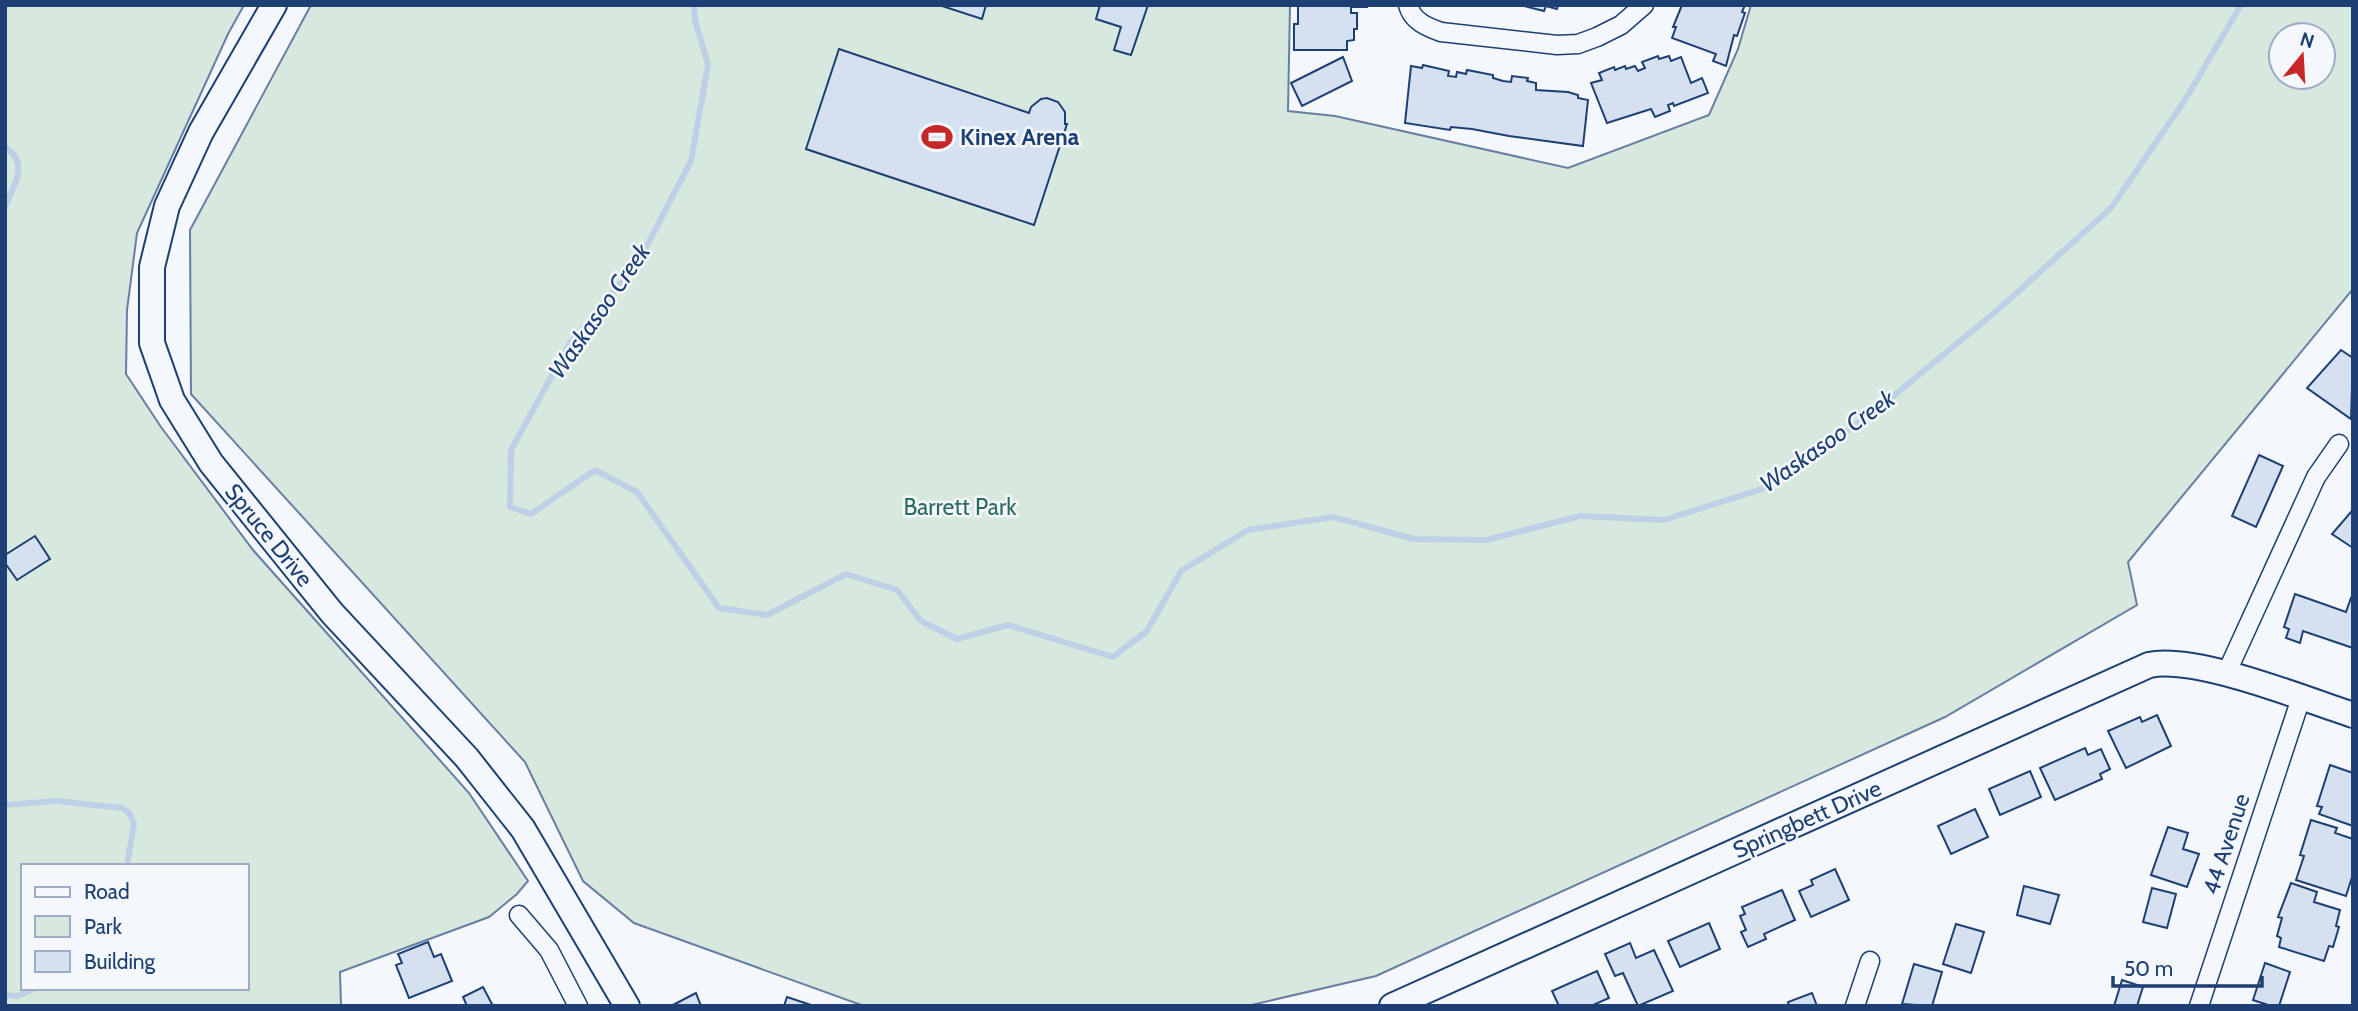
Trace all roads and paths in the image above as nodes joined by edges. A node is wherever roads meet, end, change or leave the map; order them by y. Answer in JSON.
{"nodes":[{"id":1,"x":274,"y":5,"type":"edge"},
{"id":2,"x":1408,"y":5,"type":"edge"},
{"id":3,"x":1644,"y":5,"type":"edge"},
{"id":4,"x":2339,"y":444,"type":"dead end"},
{"id":5,"x":2226,"y":674,"type":"junction"},
{"id":6,"x":2301,"y":698,"type":"junction"},
{"id":7,"x":2353,"y":715,"type":"edge"},
{"id":8,"x":519,"y":915,"type":"dead end"},
{"id":9,"x":1870,"y":961,"type":"dead end"},
{"id":10,"x":578,"y":1006,"type":"edge"},
{"id":11,"x":627,"y":1006,"type":"edge"},
{"id":12,"x":1392,"y":1006,"type":"edge"},
{"id":13,"x":1855,"y":1006,"type":"edge"},
{"id":14,"x":2199,"y":1006,"type":"edge"}],
"edges":[{"from":1,"to":11,"type":"street","name":"Spruce Drive"},
{"from":2,"to":3,"type":"street"},
{"from":4,"to":5,"type":"street"},
{"from":5,"to":6,"type":"street","name":"Springbett Drive"},
{"from":5,"to":12,"type":"street","name":"Springbett Drive"},
{"from":6,"to":7,"type":"street","name":"Springbett Drive"},
{"from":6,"to":14,"type":"street","name":"44 Avenue"},
{"from":8,"to":10,"type":"street"},
{"from":9,"to":13,"type":"street"}]}
